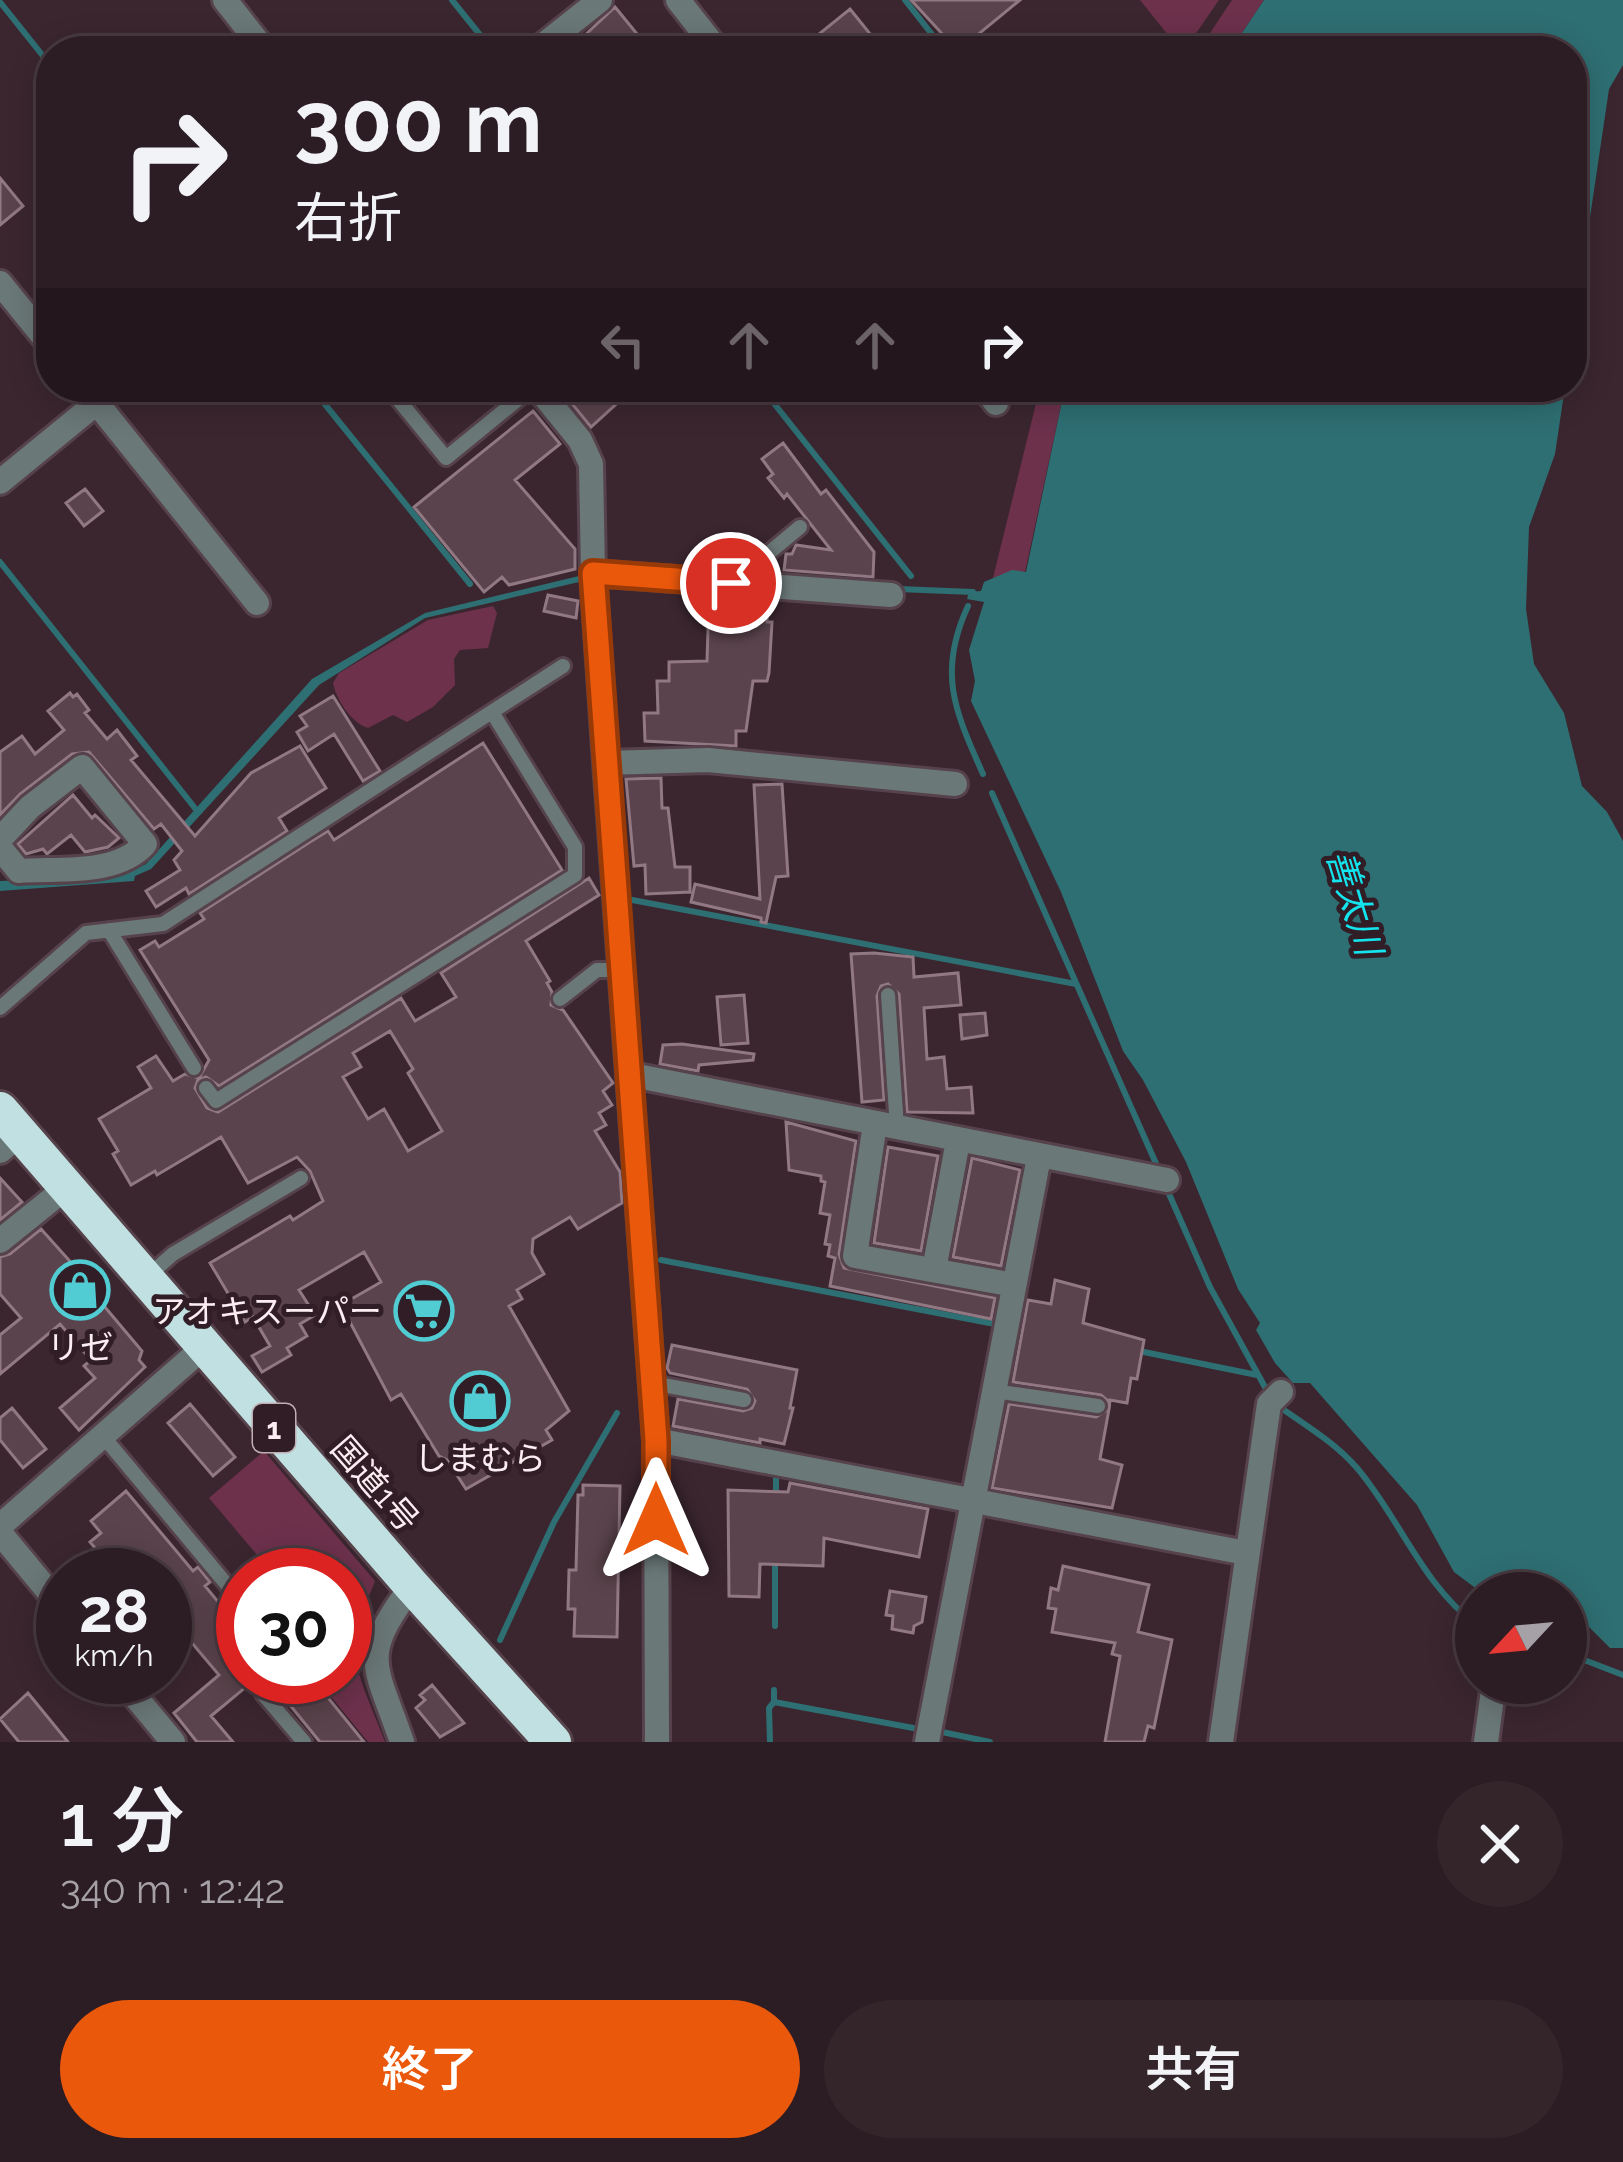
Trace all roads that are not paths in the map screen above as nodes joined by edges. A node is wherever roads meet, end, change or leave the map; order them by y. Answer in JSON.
{"nodes":[{"id":1,"x":225,"y":0,"type":"edge"},
{"id":2,"x":600,"y":0,"type":"edge"},
{"id":3,"x":678,"y":0,"type":"edge"},
{"id":4,"x":254,"y":36,"type":"edge"},
{"id":5,"x":555,"y":36,"type":"edge"},
{"id":6,"x":706,"y":36,"type":"edge"},
{"id":7,"x":0,"y":283,"type":"edge"},
{"id":8,"x":36,"y":327,"type":"edge"},
{"id":9,"x":88,"y":402,"type":"edge"},
{"id":10,"x":106,"y":402,"type":"edge"},
{"id":11,"x":400,"y":402,"type":"edge"},
{"id":12,"x":516,"y":402,"type":"edge"},
{"id":13,"x":547,"y":402,"type":"edge"},
{"id":14,"x":0,"y":482,"type":"edge"},
{"id":15,"x":800,"y":526,"type":"dead end"},
{"id":16,"x":593,"y":573,"type":"junction"},
{"id":17,"x":731,"y":583,"type":"junction"},
{"id":18,"x":891,"y":595,"type":"dead end"},
{"id":19,"x":257,"y":604,"type":"dead end"},
{"id":20,"x":563,"y":666,"type":"dead end"},
{"id":21,"x":492,"y":712,"type":"junction"},
{"id":22,"x":606,"y":763,"type":"junction"},
{"id":23,"x":955,"y":784,"type":"dead end"},
{"id":24,"x":0,"y":843,"type":"edge"},
{"id":25,"x":109,"y":930,"type":"junction"},
{"id":26,"x":623,"y":970,"type":"junction"},
{"id":27,"x":888,"y":995,"type":"dead end"},
{"id":28,"x":560,"y":999,"type":"dead end"},
{"id":29,"x":0,"y":1008,"type":"edge"},
{"id":30,"x":194,"y":1069,"type":"dead end"},
{"id":31,"x":632,"y":1076,"type":"junction"},
{"id":32,"x":206,"y":1088,"type":"dead end"},
{"id":33,"x":886,"y":1126,"type":"junction"},
{"id":34,"x":7,"y":1131,"type":"edge"},
{"id":35,"x":958,"y":1141,"type":"junction"},
{"id":36,"x":1039,"y":1157,"type":"junction"},
{"id":37,"x":302,"y":1178,"type":"dead end"},
{"id":38,"x":1167,"y":1180,"type":"dead end"},
{"id":39,"x":67,"y":1187,"type":"junction"},
{"id":40,"x":0,"y":1241,"type":"edge"},
{"id":41,"x":934,"y":1270,"type":"junction"},
{"id":42,"x":145,"y":1278,"type":"junction"},
{"id":43,"x":1014,"y":1285,"type":"junction"},
{"id":44,"x":204,"y":1348,"type":"junction"},
{"id":45,"x":652,"y":1383,"type":"junction"},
{"id":46,"x":994,"y":1391,"type":"junction"},
{"id":47,"x":1281,"y":1392,"type":"dead end"},
{"id":48,"x":744,"y":1400,"type":"dead end"},
{"id":49,"x":1098,"y":1406,"type":"dead end"},
{"id":50,"x":103,"y":1436,"type":"junction"},
{"id":51,"x":656,"y":1440,"type":"junction"},
{"id":52,"x":973,"y":1498,"type":"junction"},
{"id":53,"x":0,"y":1529,"type":"edge"},
{"id":54,"x":1246,"y":1553,"type":"junction"},
{"id":55,"x":216,"y":1572,"type":"edge"},
{"id":56,"x":36,"y":1575,"type":"edge"},
{"id":57,"x":412,"y":1586,"type":"junction"},
{"id":58,"x":141,"y":1704,"type":"edge"},
{"id":59,"x":272,"y":1704,"type":"edge"},
{"id":60,"x":1491,"y":1704,"type":"edge"},
{"id":61,"x":173,"y":1742,"type":"edge"},
{"id":62,"x":304,"y":1742,"type":"edge"},
{"id":63,"x":402,"y":1742,"type":"edge"},
{"id":64,"x":554,"y":1742,"type":"edge"},
{"id":65,"x":657,"y":1742,"type":"edge"},
{"id":66,"x":927,"y":1742,"type":"edge"},
{"id":67,"x":1221,"y":1742,"type":"edge"},
{"id":68,"x":1486,"y":1742,"type":"edge"}],
"edges":[{"from":1,"to":4,"type":"street"},
{"from":2,"to":5,"type":"street"},
{"from":3,"to":6,"type":"street"},
{"from":7,"to":8,"type":"street"},
{"from":9,"to":14,"type":"street"},
{"from":10,"to":19,"type":"street"},
{"from":11,"to":12,"type":"lane"},
{"from":13,"to":16,"type":"street"},
{"from":15,"to":17,"type":"lane"},
{"from":16,"to":17,"type":"street"},
{"from":16,"to":22,"type":"street"},
{"from":17,"to":18,"type":"street"},
{"from":20,"to":21,"type":"lane"},
{"from":21,"to":25,"type":"lane"},
{"from":21,"to":32,"type":"lane"},
{"from":22,"to":23,"type":"street"},
{"from":22,"to":26,"type":"street"},
{"from":24,"to":24,"type":"street"},
{"from":25,"to":29,"type":"lane"},
{"from":25,"to":30,"type":"lane"},
{"from":26,"to":28,"type":"lane"},
{"from":26,"to":31,"type":"street"},
{"from":27,"to":33,"type":"lane"},
{"from":31,"to":33,"type":"street"},
{"from":31,"to":45,"type":"street"},
{"from":33,"to":35,"type":"street"},
{"from":33,"to":41,"type":"street"},
{"from":34,"to":39,"type":"highway","name":"国道1号","number":"1"},
{"from":35,"to":36,"type":"street"},
{"from":35,"to":41,"type":"street"},
{"from":36,"to":38,"type":"street"},
{"from":36,"to":43,"type":"street"},
{"from":37,"to":42,"type":"lane"},
{"from":39,"to":40,"type":"street"},
{"from":39,"to":42,"type":"highway","name":"国道1号","number":"1"},
{"from":41,"to":43,"type":"street"},
{"from":42,"to":44,"type":"highway","name":"国道1号","number":"1"},
{"from":43,"to":46,"type":"street"},
{"from":44,"to":50,"type":"street"},
{"from":44,"to":57,"type":"highway","name":"国道1号","number":"1"},
{"from":45,"to":48,"type":"lane"},
{"from":45,"to":51,"type":"street"},
{"from":46,"to":49,"type":"lane"},
{"from":46,"to":52,"type":"street"},
{"from":47,"to":54,"type":"street"},
{"from":50,"to":53,"type":"street"},
{"from":50,"to":55,"type":"lane"},
{"from":51,"to":52,"type":"street"},
{"from":51,"to":65,"type":"street"},
{"from":52,"to":54,"type":"street"},
{"from":52,"to":66,"type":"street"},
{"from":53,"to":56,"type":"street"},
{"from":54,"to":67,"type":"street"},
{"from":57,"to":63,"type":"street"},
{"from":57,"to":64,"type":"highway","name":"国道1号","number":"1"},
{"from":58,"to":61,"type":"street"},
{"from":59,"to":62,"type":"lane"},
{"from":60,"to":68,"type":"street"}]}
